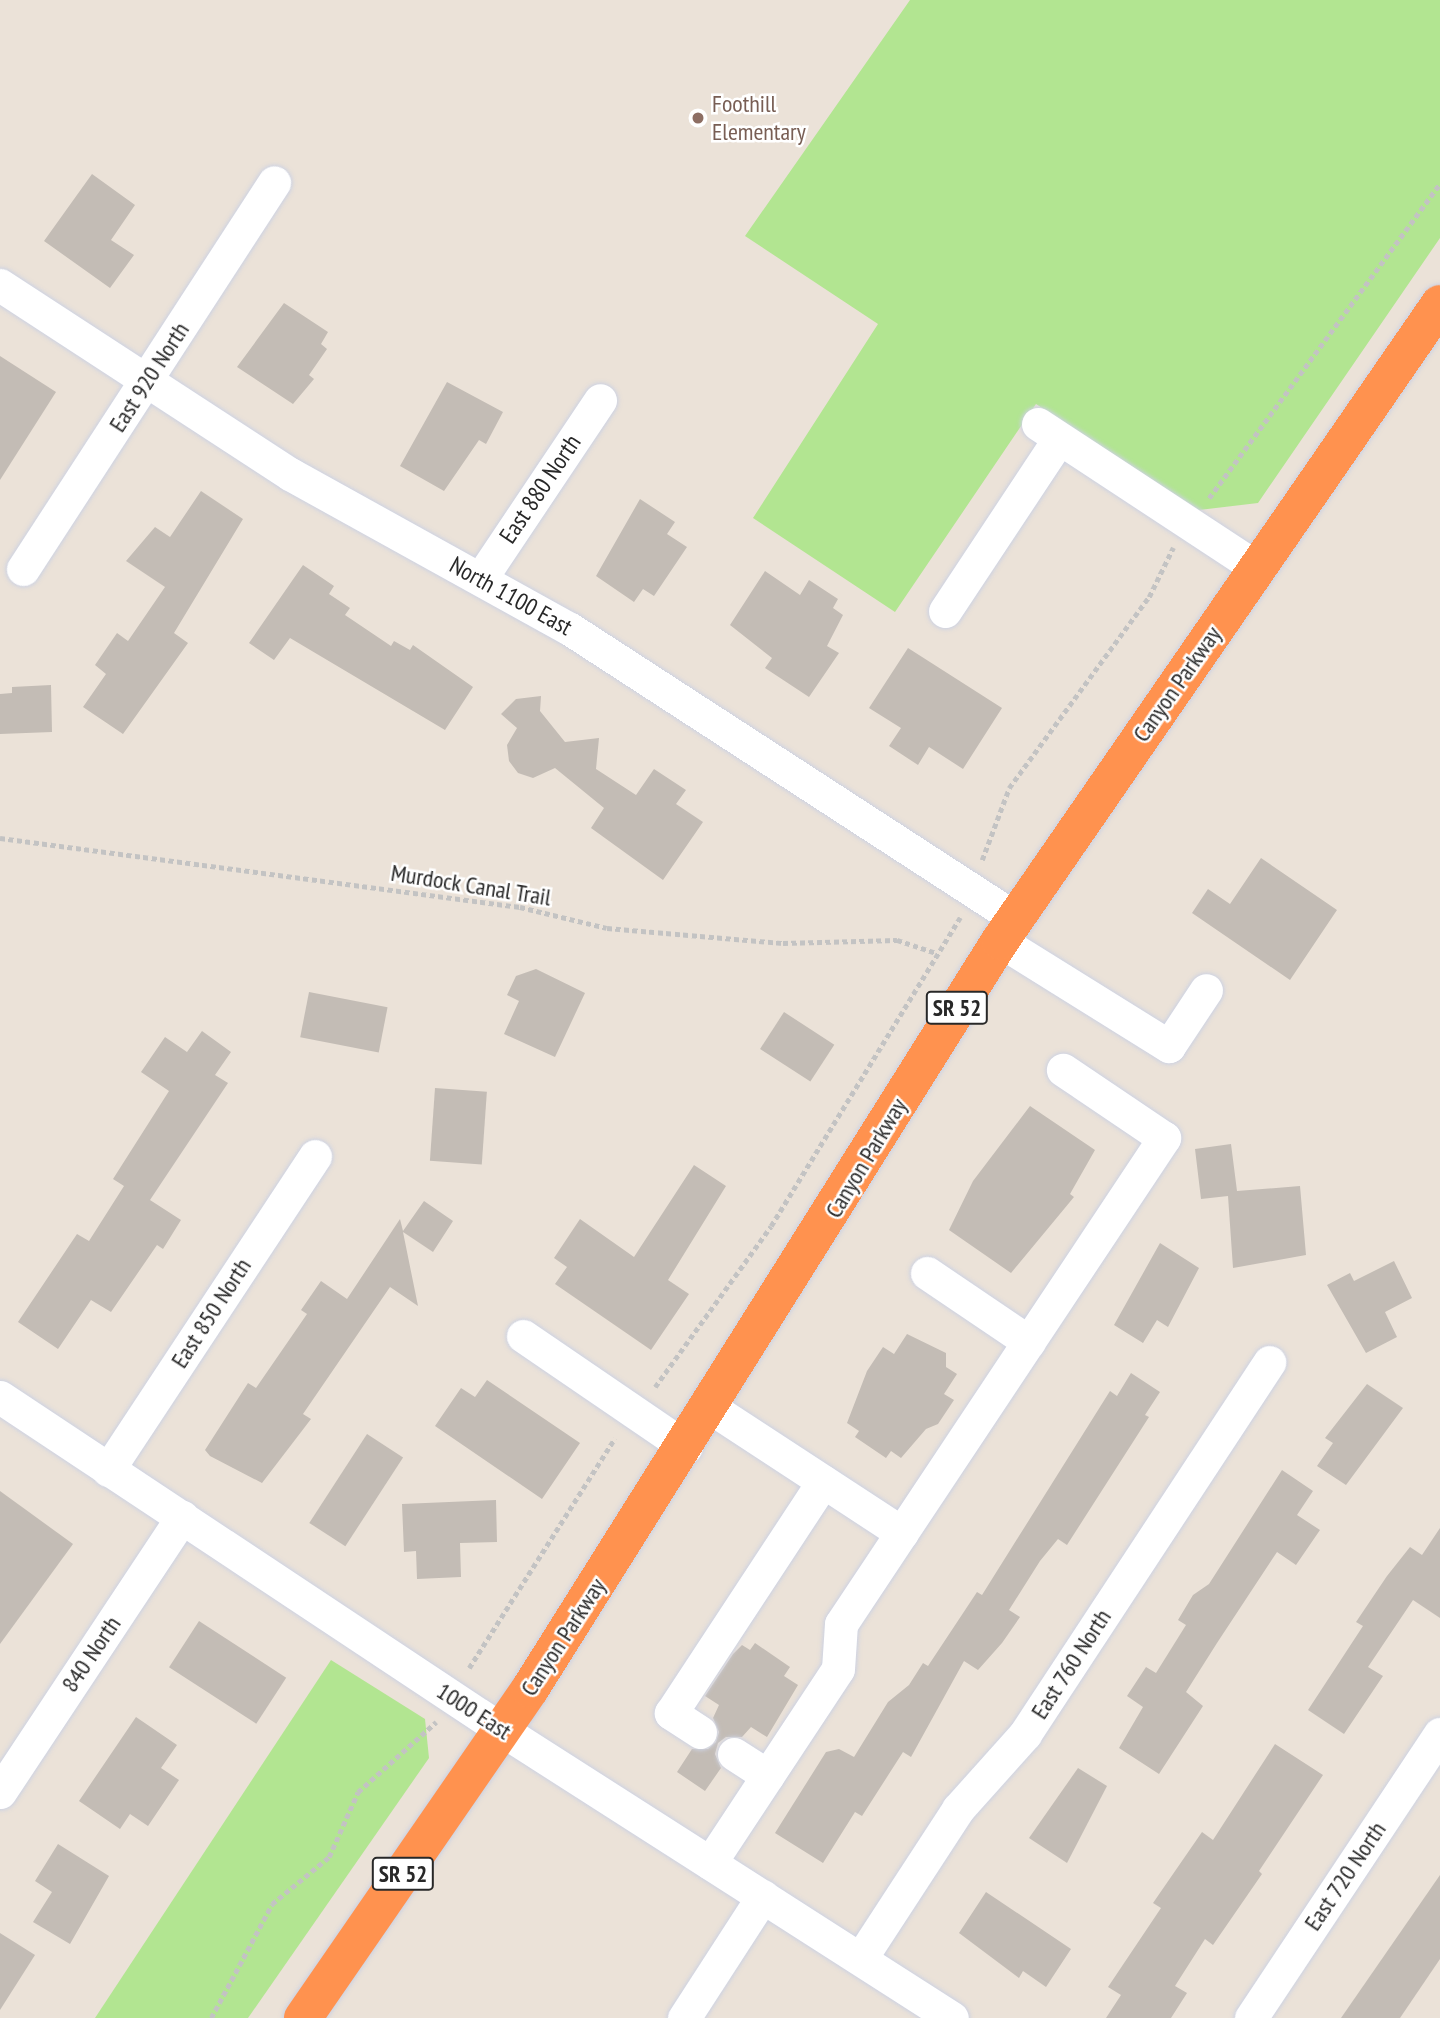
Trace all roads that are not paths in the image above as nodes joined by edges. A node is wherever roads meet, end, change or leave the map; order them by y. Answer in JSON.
{"nodes":[{"id":1,"x":274,"y":182,"type":"dead end"},
{"id":2,"x":0,"y":285,"type":"edge"},
{"id":3,"x":1440,"y":304,"type":"edge"},
{"id":4,"x":147,"y":382,"type":"junction"},
{"id":5,"x":600,"y":400,"type":"dead end"},
{"id":6,"x":1257,"y":568,"type":"junction"},
{"id":7,"x":23,"y":569,"type":"dead end"},
{"id":8,"x":481,"y":578,"type":"junction"},
{"id":9,"x":945,"y":611,"type":"dead end"},
{"id":10,"x":1007,"y":930,"type":"junction"},
{"id":11,"x":1206,"y":990,"type":"dead end"},
{"id":12,"x":1063,"y":1070,"type":"dead end"},
{"id":13,"x":314,"y":1156,"type":"dead end"},
{"id":14,"x":927,"y":1273,"type":"dead end"},
{"id":15,"x":523,"y":1336,"type":"dead end"},
{"id":16,"x":1029,"y":1342,"type":"junction"},
{"id":17,"x":1269,"y":1362,"type":"dead end"},
{"id":18,"x":0,"y":1397,"type":"edge"},
{"id":19,"x":710,"y":1408,"type":"junction"},
{"id":20,"x":686,"y":1447,"type":"junction"},
{"id":21,"x":108,"y":1469,"type":"junction"},
{"id":22,"x":823,"y":1482,"type":"junction"},
{"id":23,"x":182,"y":1517,"type":"junction"},
{"id":24,"x":902,"y":1533,"type":"junction"},
{"id":25,"x":502,"y":1730,"type":"junction"},
{"id":26,"x":700,"y":1732,"type":"dead end"},
{"id":27,"x":1440,"y":1734,"type":"edge"},
{"id":28,"x":734,"y":1754,"type":"dead end"},
{"id":29,"x":768,"y":1776,"type":"junction"},
{"id":30,"x":0,"y":1792,"type":"edge"},
{"id":31,"x":710,"y":1863,"type":"junction"},
{"id":32,"x":763,"y":1896,"type":"junction"},
{"id":33,"x":861,"y":1958,"type":"junction"},
{"id":34,"x":303,"y":2018,"type":"edge"},
{"id":35,"x":684,"y":2018,"type":"edge"},
{"id":36,"x":952,"y":2018,"type":"edge"},
{"id":37,"x":1251,"y":2018,"type":"edge"}],
"edges":[{"from":1,"to":4,"type":"street","name":"East 920 North"},
{"from":2,"to":4,"type":"street","name":"North 1100 East"},
{"from":3,"to":6,"type":"highway","name":"Canyon Parkway","number":"SR 52"},
{"from":4,"to":7,"type":"street","name":"East 920 North"},
{"from":4,"to":8,"type":"street","name":"North 1100 East"},
{"from":5,"to":8,"type":"street","name":"East 880 North"},
{"from":6,"to":9,"type":"street"},
{"from":6,"to":10,"type":"highway","name":"Canyon Parkway","number":"SR 52"},
{"from":8,"to":10,"type":"street","name":"North 1100 East"},
{"from":10,"to":11,"type":"street","name":"North 1100 East"},
{"from":10,"to":19,"type":"highway","name":"Canyon Parkway","number":"SR 52"},
{"from":12,"to":16,"type":"street"},
{"from":13,"to":21,"type":"street","name":"East 850 North"},
{"from":14,"to":16,"type":"street"},
{"from":15,"to":20,"type":"street"},
{"from":16,"to":24,"type":"street"},
{"from":17,"to":33,"type":"street","name":"East 760 North"},
{"from":18,"to":21,"type":"street","name":"1000 East"},
{"from":19,"to":20,"type":"highway","name":"Canyon Parkway","number":"SR 52"},
{"from":19,"to":22,"type":"street"},
{"from":20,"to":25,"type":"highway","name":"Canyon Parkway","number":"SR 52"},
{"from":21,"to":23,"type":"street","name":"1000 East"},
{"from":22,"to":24,"type":"street"},
{"from":22,"to":26,"type":"street"},
{"from":23,"to":25,"type":"street","name":"1000 East"},
{"from":23,"to":30,"type":"street","name":"840 North"},
{"from":24,"to":29,"type":"street"},
{"from":25,"to":31,"type":"street","name":"1000 East"},
{"from":25,"to":34,"type":"highway","name":"Canyon Parkway","number":"SR 52"},
{"from":27,"to":37,"type":"street","name":"East 720 North"},
{"from":28,"to":29,"type":"street"},
{"from":29,"to":31,"type":"street"},
{"from":31,"to":32,"type":"street","name":"1000 East"},
{"from":32,"to":33,"type":"street","name":"1000 East"},
{"from":32,"to":35,"type":"street"},
{"from":33,"to":36,"type":"street","name":"1000 East"}]}
